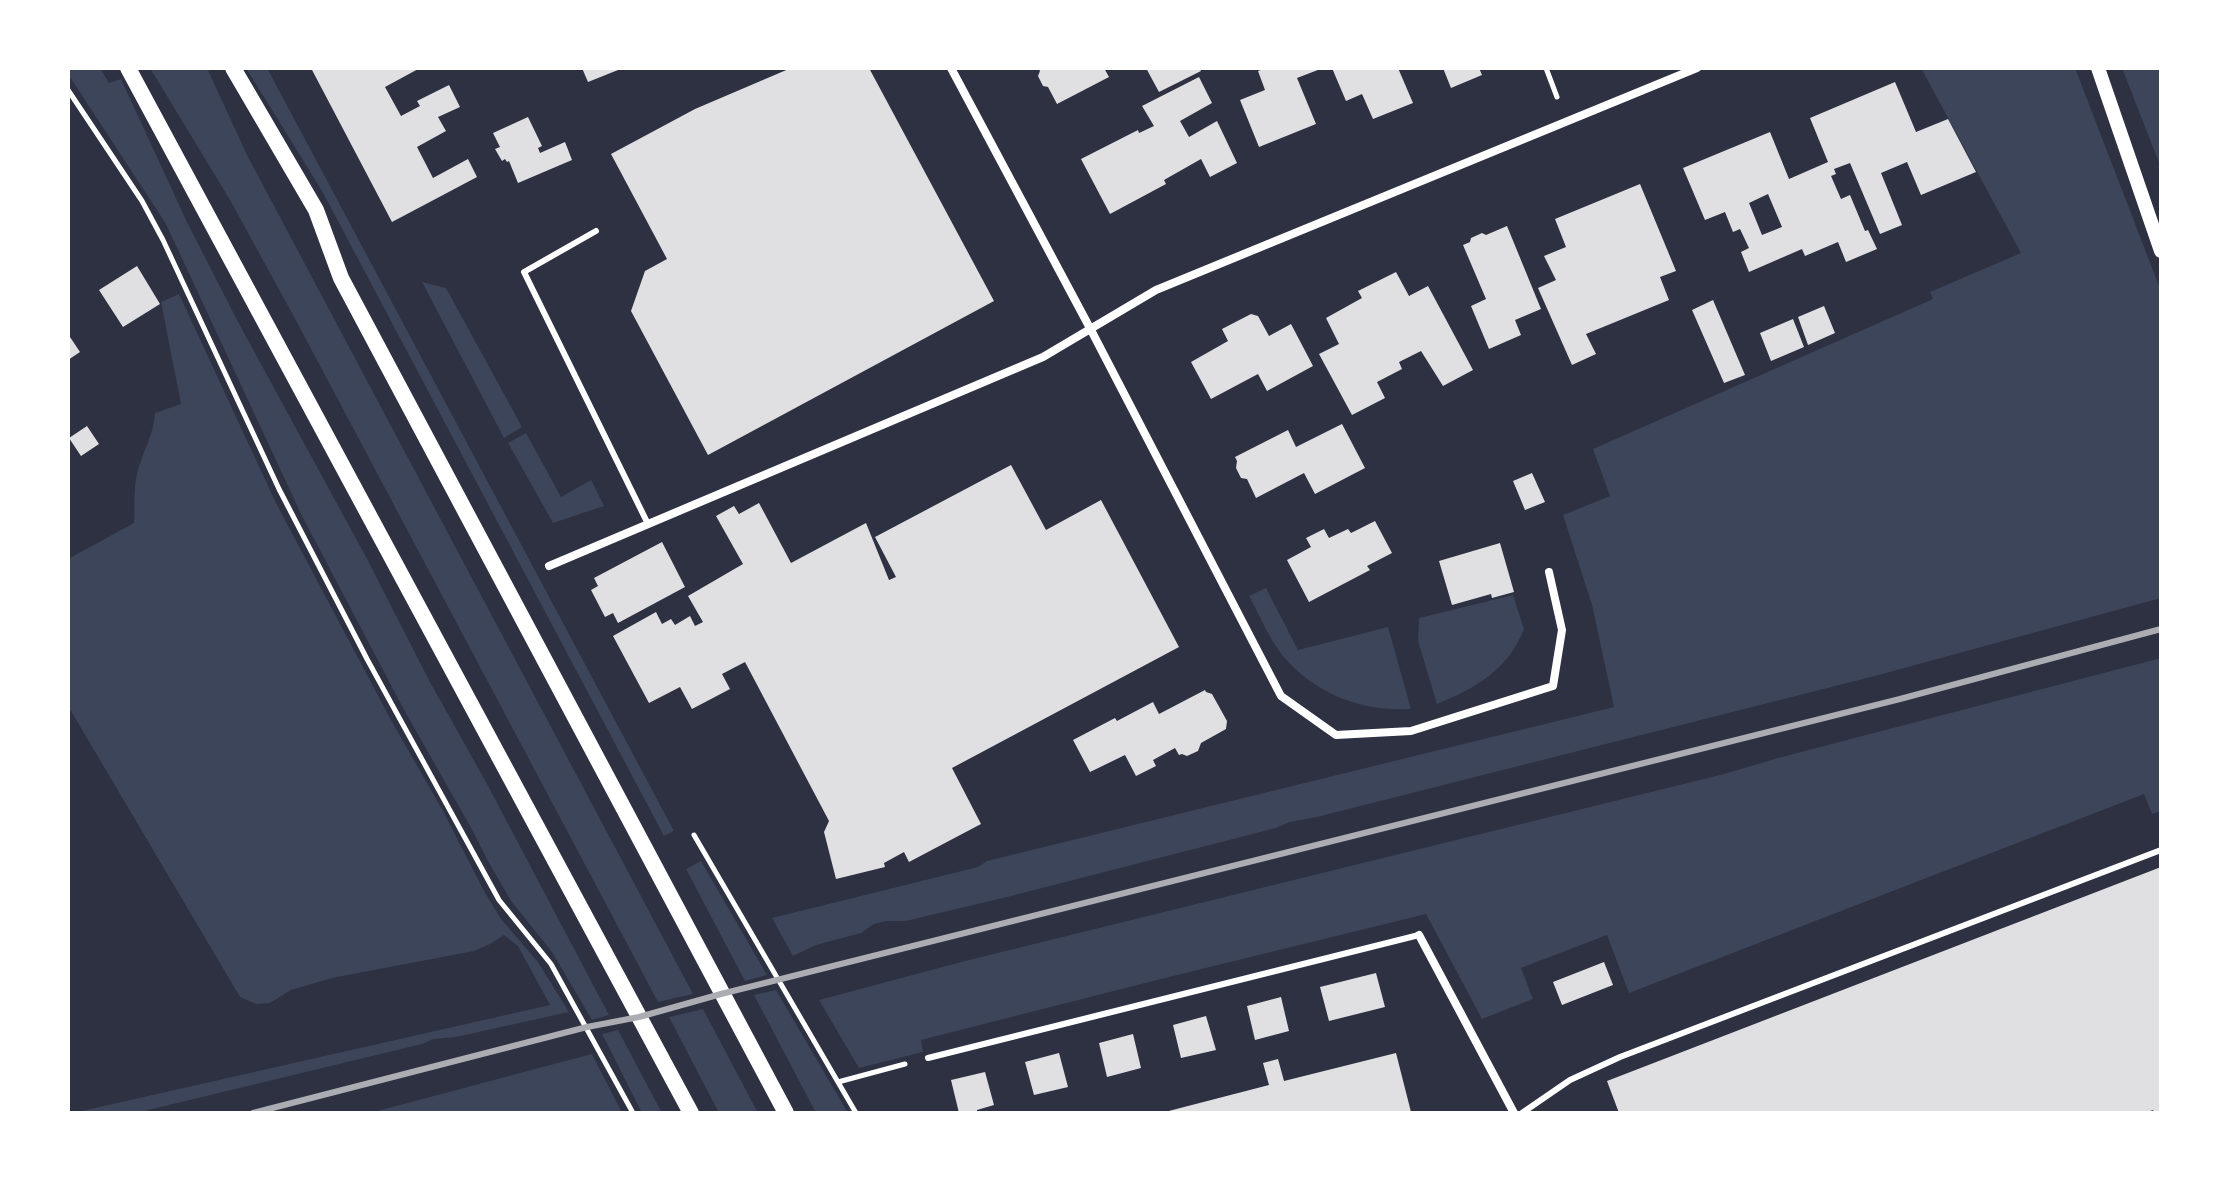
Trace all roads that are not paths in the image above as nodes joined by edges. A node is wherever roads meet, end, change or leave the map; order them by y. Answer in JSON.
{"nodes":[{"id":1,"x":128,"y":68,"type":"edge"},
{"id":2,"x":233,"y":68,"type":"edge"},
{"id":3,"x":951,"y":68,"type":"edge"},
{"id":4,"x":1697,"y":68,"type":"edge"},
{"id":5,"x":2098,"y":68,"type":"edge"},
{"id":6,"x":596,"y":231,"type":"dead end"},
{"id":7,"x":2161,"y":251,"type":"edge"},
{"id":8,"x":1091,"y":330,"type":"junction"},
{"id":9,"x":648,"y":524,"type":"junction"},
{"id":10,"x":549,"y":566,"type":"dead end"},
{"id":11,"x":1549,"y":572,"type":"dead end"},
{"id":12,"x":2161,"y":850,"type":"edge"},
{"id":13,"x":1419,"y":935,"type":"joint"},
{"id":14,"x":928,"y":1058,"type":"road end"},
{"id":15,"x":691,"y":1113,"type":"edge"},
{"id":16,"x":786,"y":1113,"type":"edge"},
{"id":17,"x":1514,"y":1113,"type":"edge"},
{"id":18,"x":1522,"y":1113,"type":"edge"}],
"edges":[{"from":1,"to":15,"type":"main road"},
{"from":2,"to":16,"type":"main road"},
{"from":3,"to":8,"type":"street"},
{"from":4,"to":8,"type":"street"},
{"from":5,"to":7,"type":"street"},
{"from":6,"to":9,"type":"lane"},
{"from":8,"to":9,"type":"street"},
{"from":8,"to":11,"type":"street"},
{"from":9,"to":10,"type":"street"},
{"from":12,"to":18,"type":"lane"},
{"from":13,"to":14,"type":"lane"},
{"from":13,"to":17,"type":"street"}]}
